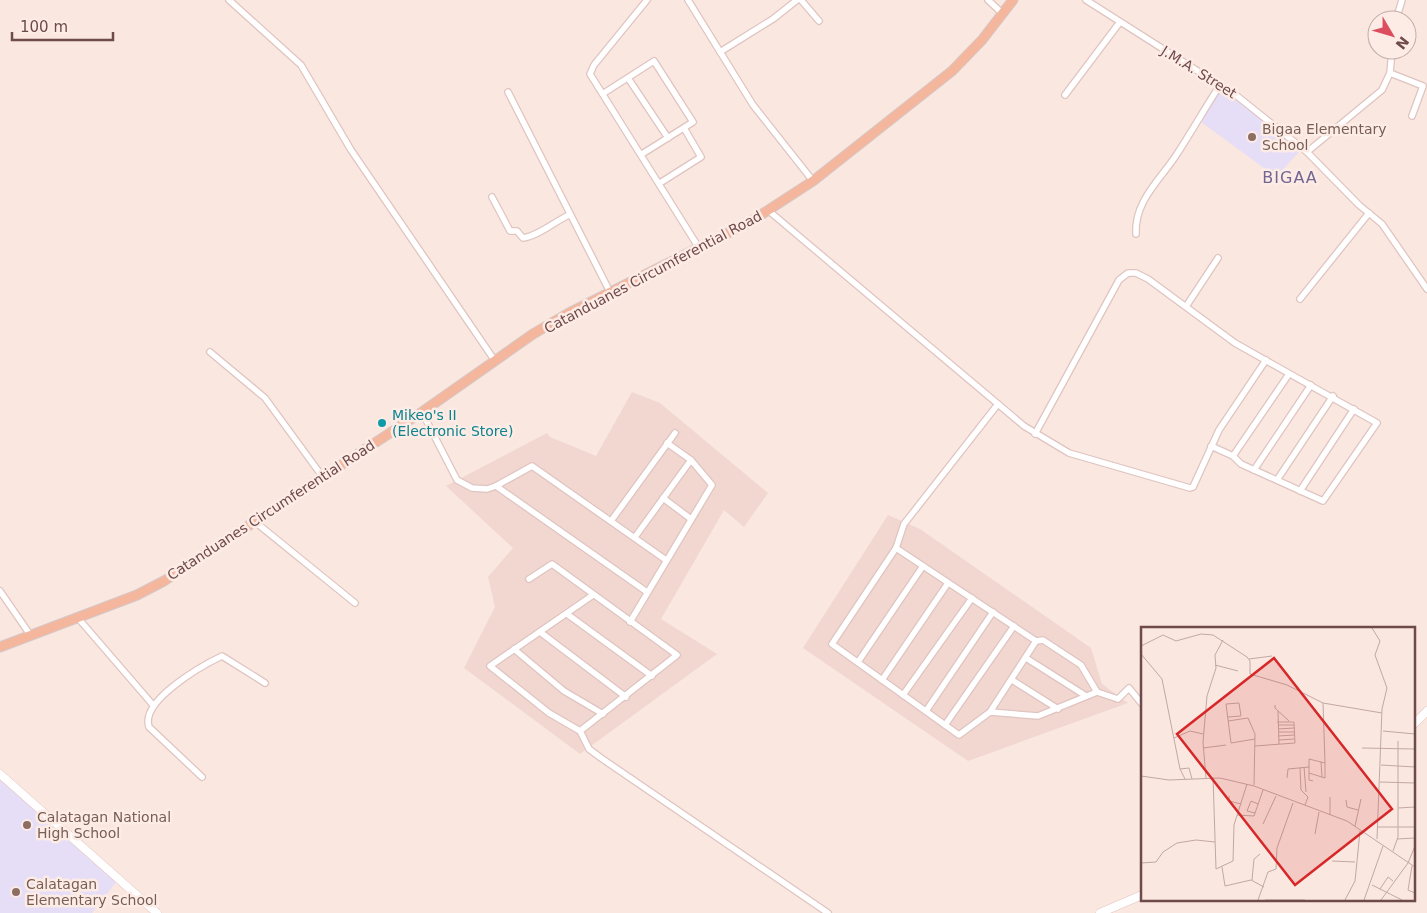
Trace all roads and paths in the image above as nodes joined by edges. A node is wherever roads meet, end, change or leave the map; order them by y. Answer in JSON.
{"nodes":[{"id":1,"x":229,"y":0,"type":"edge"},
{"id":2,"x":647,"y":0,"type":"edge"},
{"id":3,"x":688,"y":0,"type":"edge"},
{"id":4,"x":797,"y":0,"type":"edge"},
{"id":5,"x":801,"y":0,"type":"edge"},
{"id":6,"x":988,"y":0,"type":"edge"},
{"id":7,"x":1013,"y":0,"type":"edge"},
{"id":8,"x":1086,"y":0,"type":"edge"},
{"id":9,"x":1003,"y":14,"type":"junction"},
{"id":10,"x":819,"y":21,"type":"dead end"},
{"id":11,"x":1120,"y":22,"type":"junction"},
{"id":12,"x":720,"y":52,"type":"junction"},
{"id":13,"x":1391,"y":60,"type":"edge"},
{"id":14,"x":1390,"y":73,"type":"junction"},
{"id":15,"x":628,"y":78,"type":"junction"},
{"id":16,"x":1220,"y":85,"type":"junction"},
{"id":17,"x":508,"y":92,"type":"dead end"},
{"id":18,"x":604,"y":93,"type":"junction"},
{"id":19,"x":1065,"y":95,"type":"dead end"},
{"id":20,"x":1412,"y":116,"type":"dead end"},
{"id":21,"x":684,"y":128,"type":"junction"},
{"id":22,"x":668,"y":138,"type":"junction"},
{"id":23,"x":1307,"y":152,"type":"junction"},
{"id":24,"x":642,"y":154,"type":"junction"},
{"id":25,"x":813,"y":181,"type":"junction"},
{"id":26,"x":660,"y":183,"type":"junction"},
{"id":27,"x":492,"y":197,"type":"dead end"},
{"id":28,"x":769,"y":211,"type":"junction"},
{"id":29,"x":1369,"y":213,"type":"junction"},
{"id":30,"x":569,"y":215,"type":"junction"},
{"id":31,"x":1136,"y":234,"type":"dead end"},
{"id":32,"x":700,"y":248,"type":"junction"},
{"id":33,"x":1218,"y":258,"type":"dead end"},
{"id":34,"x":1427,"y":288,"type":"edge"},
{"id":35,"x":610,"y":292,"type":"junction"},
{"id":36,"x":1300,"y":299,"type":"dead end"},
{"id":37,"x":1187,"y":306,"type":"junction"},
{"id":38,"x":210,"y":352,"type":"dead end"},
{"id":39,"x":1266,"y":360,"type":"junction"},
{"id":40,"x":495,"y":361,"type":"junction"},
{"id":41,"x":1290,"y":374,"type":"junction"},
{"id":42,"x":1311,"y":385,"type":"junction"},
{"id":43,"x":1333,"y":396,"type":"junction"},
{"id":44,"x":998,"y":404,"type":"junction"},
{"id":45,"x":1354,"y":409,"type":"junction"},
{"id":46,"x":422,"y":412,"type":"junction"},
{"id":47,"x":675,"y":433,"type":"dead end"},
{"id":48,"x":1035,"y":434,"type":"junction"},
{"id":49,"x":667,"y":443,"type":"junction"},
{"id":50,"x":1211,"y":446,"type":"junction"},
{"id":51,"x":1233,"y":456,"type":"junction"},
{"id":52,"x":691,"y":460,"type":"junction"},
{"id":53,"x":1254,"y":470,"type":"junction"},
{"id":54,"x":322,"y":476,"type":"junction"},
{"id":55,"x":1277,"y":480,"type":"junction"},
{"id":56,"x":496,"y":486,"type":"junction"},
{"id":57,"x":1300,"y":491,"type":"junction"},
{"id":58,"x":663,"y":498,"type":"junction"},
{"id":59,"x":691,"y":519,"type":"junction"},
{"id":60,"x":253,"y":521,"type":"junction"},
{"id":61,"x":610,"y":521,"type":"junction"},
{"id":62,"x":635,"y":537,"type":"junction"},
{"id":63,"x":896,"y":548,"type":"junction"},
{"id":64,"x":666,"y":560,"type":"junction"},
{"id":65,"x":923,"y":566,"type":"junction"},
{"id":66,"x":529,"y":579,"type":"dead end"},
{"id":67,"x":948,"y":583,"type":"junction"},
{"id":68,"x":0,"y":591,"type":"edge"},
{"id":69,"x":647,"y":592,"type":"junction"},
{"id":70,"x":593,"y":595,"type":"junction"},
{"id":71,"x":972,"y":598,"type":"junction"},
{"id":72,"x":355,"y":603,"type":"dead end"},
{"id":73,"x":992,"y":612,"type":"junction"},
{"id":74,"x":567,"y":614,"type":"junction"},
{"id":75,"x":78,"y":618,"type":"junction"},
{"id":76,"x":630,"y":622,"type":"junction"},
{"id":77,"x":1014,"y":626,"type":"junction"},
{"id":78,"x":540,"y":632,"type":"junction"},
{"id":79,"x":31,"y":636,"type":"junction"},
{"id":80,"x":1036,"y":641,"type":"junction"},
{"id":81,"x":0,"y":647,"type":"edge"},
{"id":82,"x":514,"y":649,"type":"junction"},
{"id":83,"x":1026,"y":658,"type":"junction"},
{"id":84,"x":858,"y":662,"type":"junction"},
{"id":85,"x":652,"y":676,"type":"junction"},
{"id":86,"x":882,"y":680,"type":"junction"},
{"id":87,"x":1012,"y":680,"type":"junction"},
{"id":88,"x":265,"y":683,"type":"dead end"},
{"id":89,"x":1097,"y":692,"type":"junction"},
{"id":90,"x":903,"y":695,"type":"junction"},
{"id":91,"x":1086,"y":696,"type":"junction"},
{"id":92,"x":626,"y":697,"type":"junction"},
{"id":93,"x":1141,"y":703,"type":"edge"},
{"id":94,"x":153,"y":705,"type":"junction"},
{"id":95,"x":1058,"y":709,"type":"junction"},
{"id":96,"x":926,"y":711,"type":"junction"},
{"id":97,"x":1427,"y":711,"type":"edge"},
{"id":98,"x":990,"y":712,"type":"junction"},
{"id":99,"x":603,"y":714,"type":"junction"},
{"id":100,"x":1414,"y":724,"type":"edge"},
{"id":101,"x":945,"y":725,"type":"junction"},
{"id":102,"x":580,"y":731,"type":"junction"},
{"id":103,"x":0,"y":774,"type":"edge"},
{"id":104,"x":202,"y":778,"type":"dead end"},
{"id":105,"x":1141,"y":895,"type":"edge"},
{"id":106,"x":157,"y":913,"type":"edge"},
{"id":107,"x":828,"y":913,"type":"edge"},
{"id":108,"x":1100,"y":913,"type":"edge"}],
"edges":[{"from":1,"to":40,"type":"street"},
{"from":2,"to":18,"type":"street"},
{"from":3,"to":12,"type":"street"},
{"from":4,"to":12,"type":"street"},
{"from":5,"to":10,"type":"street"},
{"from":6,"to":9,"type":"street"},
{"from":7,"to":9,"type":"main road","name":"Catanduanes Circumferential Road"},
{"from":8,"to":11,"type":"street","name":"J.M.A. Street"},
{"from":9,"to":25,"type":"main road","name":"Catanduanes Circumferential Road"},
{"from":11,"to":16,"type":"street","name":"J.M.A. Street"},
{"from":11,"to":19,"type":"street"},
{"from":12,"to":25,"type":"street"},
{"from":13,"to":14,"type":"street"},
{"from":14,"to":20,"type":"street"},
{"from":14,"to":23,"type":"street"},
{"from":15,"to":18,"type":"street"},
{"from":15,"to":21,"type":"street"},
{"from":15,"to":22,"type":"street"},
{"from":16,"to":23,"type":"street","name":"J.M.A. Street"},
{"from":16,"to":31,"type":"street"},
{"from":17,"to":30,"type":"street"},
{"from":18,"to":24,"type":"street"},
{"from":21,"to":22,"type":"street"},
{"from":21,"to":26,"type":"street"},
{"from":22,"to":24,"type":"street"},
{"from":23,"to":29,"type":"street","name":"J.M.A. Street"},
{"from":24,"to":26,"type":"street"},
{"from":25,"to":28,"type":"main road","name":"Catanduanes Circumferential Road"},
{"from":26,"to":32,"type":"street"},
{"from":27,"to":30,"type":"street"},
{"from":28,"to":32,"type":"main road","name":"Catanduanes Circumferential Road"},
{"from":28,"to":44,"type":"street"},
{"from":29,"to":34,"type":"street","name":"J.M.A. Street"},
{"from":29,"to":36,"type":"street"},
{"from":30,"to":35,"type":"street"},
{"from":32,"to":35,"type":"main road","name":"Catanduanes Circumferential Road"},
{"from":33,"to":37,"type":"street"},
{"from":35,"to":40,"type":"main road","name":"Catanduanes Circumferential Road"},
{"from":37,"to":39,"type":"street"},
{"from":37,"to":48,"type":"street"},
{"from":38,"to":54,"type":"street"},
{"from":39,"to":41,"type":"street"},
{"from":39,"to":50,"type":"street"},
{"from":40,"to":46,"type":"main road","name":"Catanduanes Circumferential Road"},
{"from":41,"to":42,"type":"street"},
{"from":41,"to":51,"type":"street"},
{"from":42,"to":43,"type":"street"},
{"from":42,"to":53,"type":"street"},
{"from":43,"to":45,"type":"street"},
{"from":43,"to":55,"type":"street"},
{"from":44,"to":48,"type":"street"},
{"from":44,"to":63,"type":"street"},
{"from":45,"to":57,"type":"street"},
{"from":45,"to":57,"type":"street"},
{"from":46,"to":54,"type":"main road","name":"Catanduanes Circumferential Road"},
{"from":46,"to":56,"type":"street"},
{"from":47,"to":49,"type":"street"},
{"from":48,"to":50,"type":"street"},
{"from":49,"to":52,"type":"street"},
{"from":49,"to":61,"type":"street"},
{"from":50,"to":51,"type":"street"},
{"from":51,"to":53,"type":"street"},
{"from":52,"to":58,"type":"street"},
{"from":52,"to":59,"type":"street"},
{"from":53,"to":55,"type":"street"},
{"from":54,"to":60,"type":"main road","name":"Catanduanes Circumferential Road"},
{"from":55,"to":57,"type":"street"},
{"from":56,"to":61,"type":"street"},
{"from":56,"to":69,"type":"street"},
{"from":58,"to":59,"type":"street"},
{"from":58,"to":62,"type":"street"},
{"from":59,"to":64,"type":"street"},
{"from":60,"to":72,"type":"street"},
{"from":60,"to":75,"type":"main road","name":"Catanduanes Circumferential Road"},
{"from":61,"to":62,"type":"street"},
{"from":62,"to":64,"type":"street"},
{"from":63,"to":65,"type":"street"},
{"from":63,"to":84,"type":"street"},
{"from":64,"to":69,"type":"street"},
{"from":65,"to":67,"type":"street"},
{"from":65,"to":84,"type":"street"},
{"from":66,"to":70,"type":"street"},
{"from":67,"to":71,"type":"street"},
{"from":67,"to":86,"type":"street"},
{"from":68,"to":79,"type":"street"},
{"from":69,"to":76,"type":"street"},
{"from":70,"to":74,"type":"street"},
{"from":70,"to":76,"type":"street"},
{"from":71,"to":73,"type":"street"},
{"from":71,"to":90,"type":"street"},
{"from":73,"to":77,"type":"street"},
{"from":73,"to":96,"type":"street"},
{"from":74,"to":78,"type":"street"},
{"from":74,"to":85,"type":"street"},
{"from":75,"to":79,"type":"main road","name":"Catanduanes Circumferential Road"},
{"from":75,"to":94,"type":"street"},
{"from":76,"to":85,"type":"street"},
{"from":77,"to":80,"type":"street"},
{"from":77,"to":101,"type":"street"},
{"from":78,"to":82,"type":"street"},
{"from":78,"to":92,"type":"street"},
{"from":79,"to":81,"type":"main road","name":"Catanduanes Circumferential Road"},
{"from":80,"to":83,"type":"street"},
{"from":80,"to":89,"type":"street"},
{"from":82,"to":99,"type":"street"},
{"from":82,"to":102,"type":"street"},
{"from":83,"to":87,"type":"street"},
{"from":83,"to":91,"type":"street"},
{"from":84,"to":86,"type":"street"},
{"from":85,"to":92,"type":"street"},
{"from":86,"to":90,"type":"street"},
{"from":87,"to":95,"type":"street"},
{"from":87,"to":98,"type":"street"},
{"from":88,"to":94,"type":"street"},
{"from":89,"to":91,"type":"street"},
{"from":89,"to":93,"type":"street"},
{"from":90,"to":96,"type":"street"},
{"from":91,"to":95,"type":"street"},
{"from":92,"to":99,"type":"street"},
{"from":94,"to":104,"type":"street"},
{"from":95,"to":98,"type":"street"},
{"from":96,"to":101,"type":"street"},
{"from":97,"to":100,"type":"street"},
{"from":98,"to":101,"type":"street"},
{"from":99,"to":102,"type":"street"},
{"from":102,"to":107,"type":"street"},
{"from":103,"to":106,"type":"street"},
{"from":105,"to":108,"type":"street"}]}
